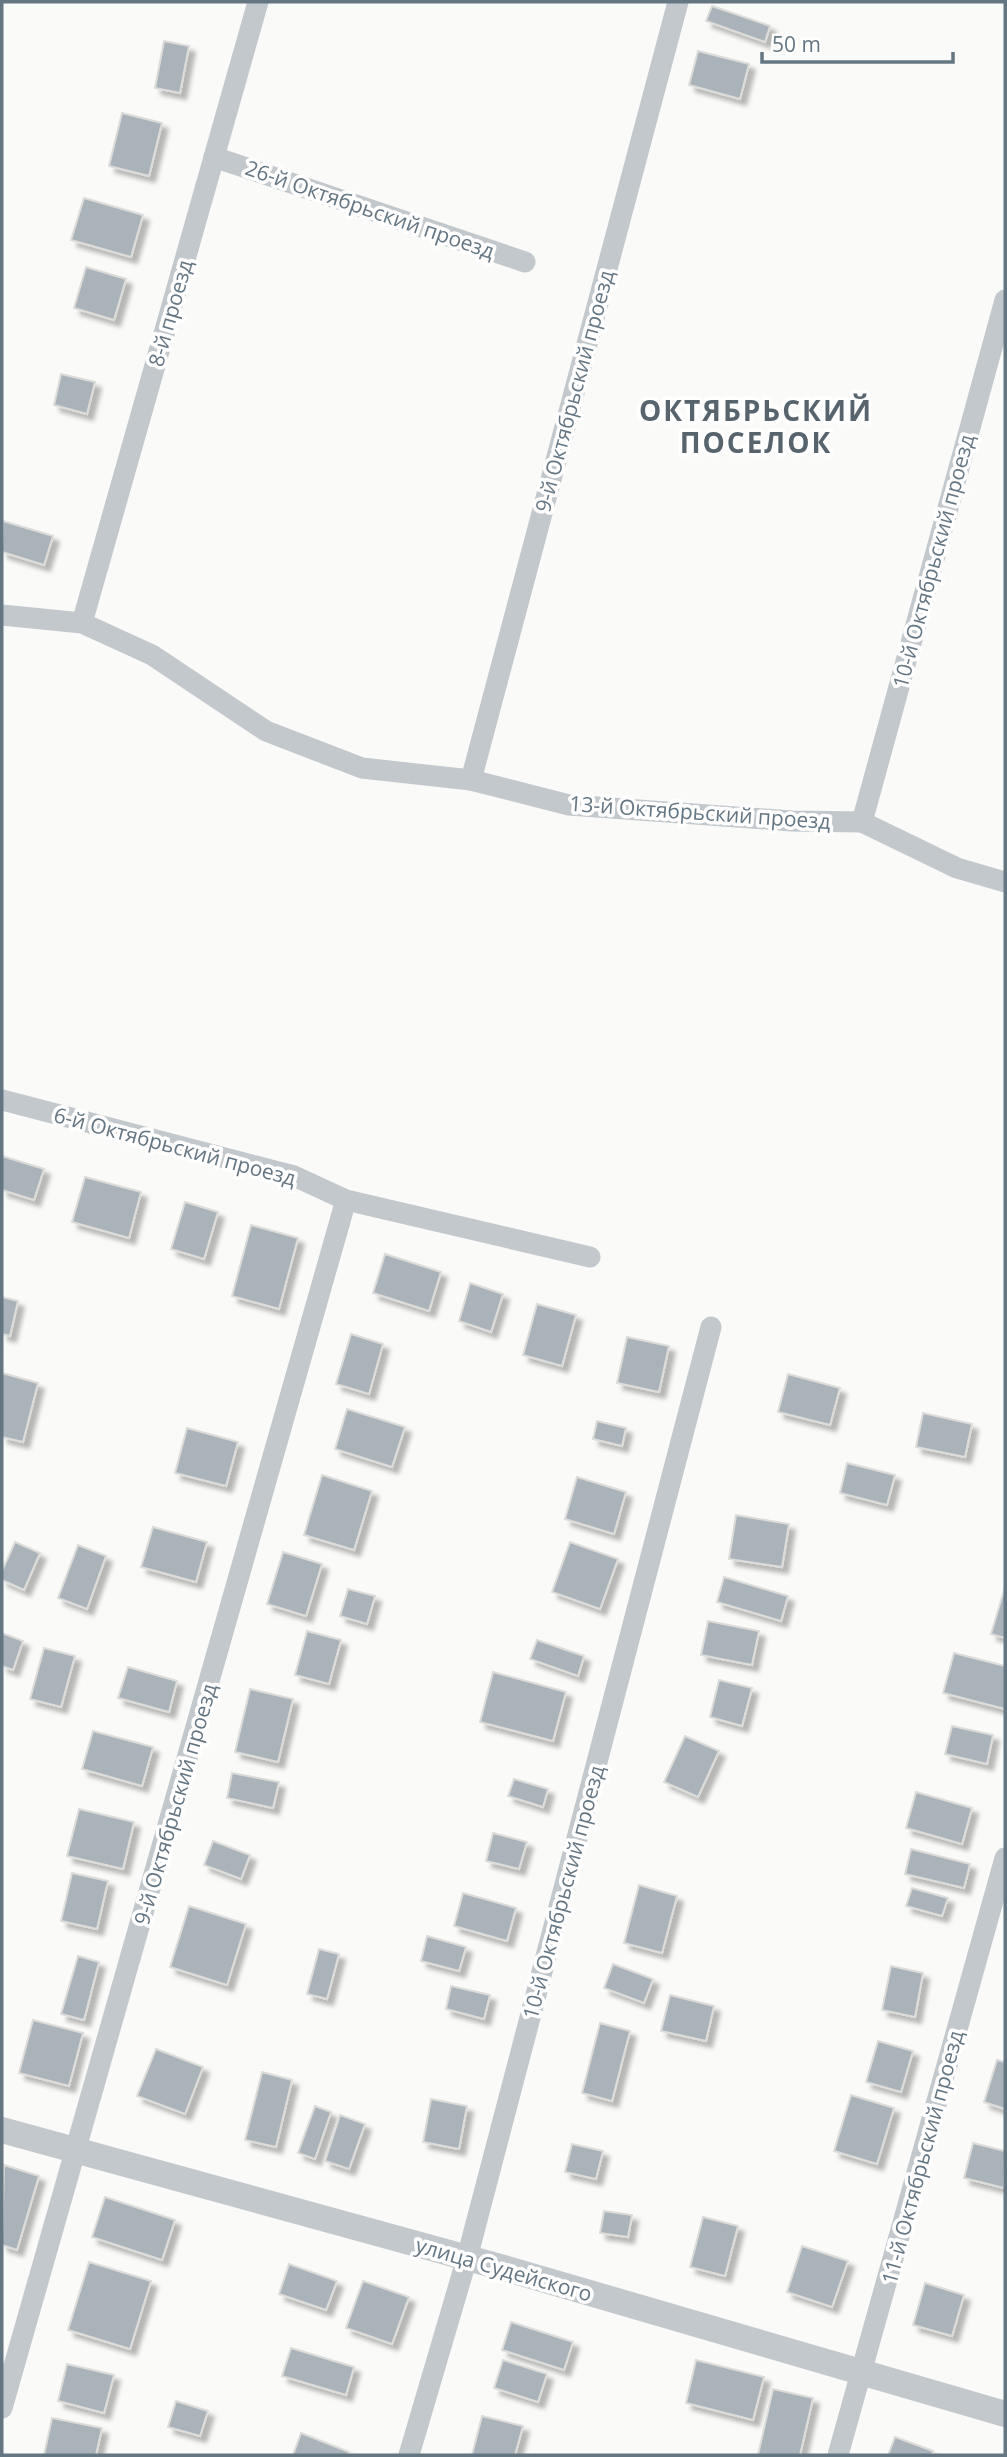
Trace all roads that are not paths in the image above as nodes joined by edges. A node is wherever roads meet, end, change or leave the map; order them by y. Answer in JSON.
{"nodes":[{"id":1,"x":258,"y":2,"type":"edge"},
{"id":2,"x":678,"y":2,"type":"edge"},
{"id":3,"x":215,"y":157,"type":"junction"},
{"id":4,"x":525,"y":262,"type":"dead end"},
{"id":5,"x":1005,"y":300,"type":"edge"},
{"id":6,"x":2,"y":615,"type":"edge"},
{"id":7,"x":82,"y":623,"type":"junction"},
{"id":8,"x":471,"y":780,"type":"junction"},
{"id":9,"x":862,"y":822,"type":"junction"},
{"id":10,"x":1005,"y":882,"type":"edge"},
{"id":11,"x":2,"y":1100,"type":"edge"},
{"id":12,"x":346,"y":1200,"type":"junction"},
{"id":13,"x":590,"y":1257,"type":"dead end"},
{"id":14,"x":711,"y":1327,"type":"dead end"},
{"id":15,"x":1005,"y":1858,"type":"edge"},
{"id":16,"x":2,"y":2130,"type":"edge"},
{"id":17,"x":77,"y":2151,"type":"junction"},
{"id":18,"x":467,"y":2258,"type":"junction"},
{"id":19,"x":862,"y":2374,"type":"junction"},
{"id":20,"x":2,"y":2408,"type":"edge"},
{"id":21,"x":1005,"y":2414,"type":"edge"},
{"id":22,"x":409,"y":2455,"type":"edge"},
{"id":23,"x":838,"y":2455,"type":"edge"}],
"edges":[{"from":1,"to":3,"type":"street","name":"8-й проезд"},
{"from":2,"to":8,"type":"street","name":"9-й Октябрьский проезд"},
{"from":3,"to":4,"type":"street","name":"26-й Октябрьский проезд"},
{"from":3,"to":7,"type":"street","name":"8-й проезд"},
{"from":5,"to":9,"type":"street","name":"10-й Октябрьский проезд"},
{"from":6,"to":7,"type":"street","name":"13-й Октябрьский проезд"},
{"from":7,"to":8,"type":"street","name":"13-й Октябрьский проезд"},
{"from":8,"to":9,"type":"street","name":"13-й Октябрьский проезд"},
{"from":9,"to":10,"type":"street","name":"13-й Октябрьский проезд"},
{"from":11,"to":12,"type":"street","name":"6-й Октябрьский проезд"},
{"from":12,"to":13,"type":"street","name":"6-й Октябрьский проезд"},
{"from":12,"to":17,"type":"street","name":"9-й Октябрьский проезд"},
{"from":14,"to":18,"type":"street","name":"10-й Октябрьский проезд"},
{"from":15,"to":19,"type":"street","name":"11-й Октябрьский проезд"},
{"from":16,"to":17,"type":"street","name":"улица Судейского"},
{"from":17,"to":18,"type":"street","name":"улица Судейского"},
{"from":17,"to":20,"type":"street","name":"9-й Октябрьский проезд"},
{"from":18,"to":19,"type":"street","name":"улица Судейского"},
{"from":18,"to":22,"type":"street","name":"10-й Октябрьский проезд"},
{"from":19,"to":21,"type":"street","name":"улица Судейского"},
{"from":19,"to":23,"type":"street","name":"11-й Октябрьский проезд"}]}
